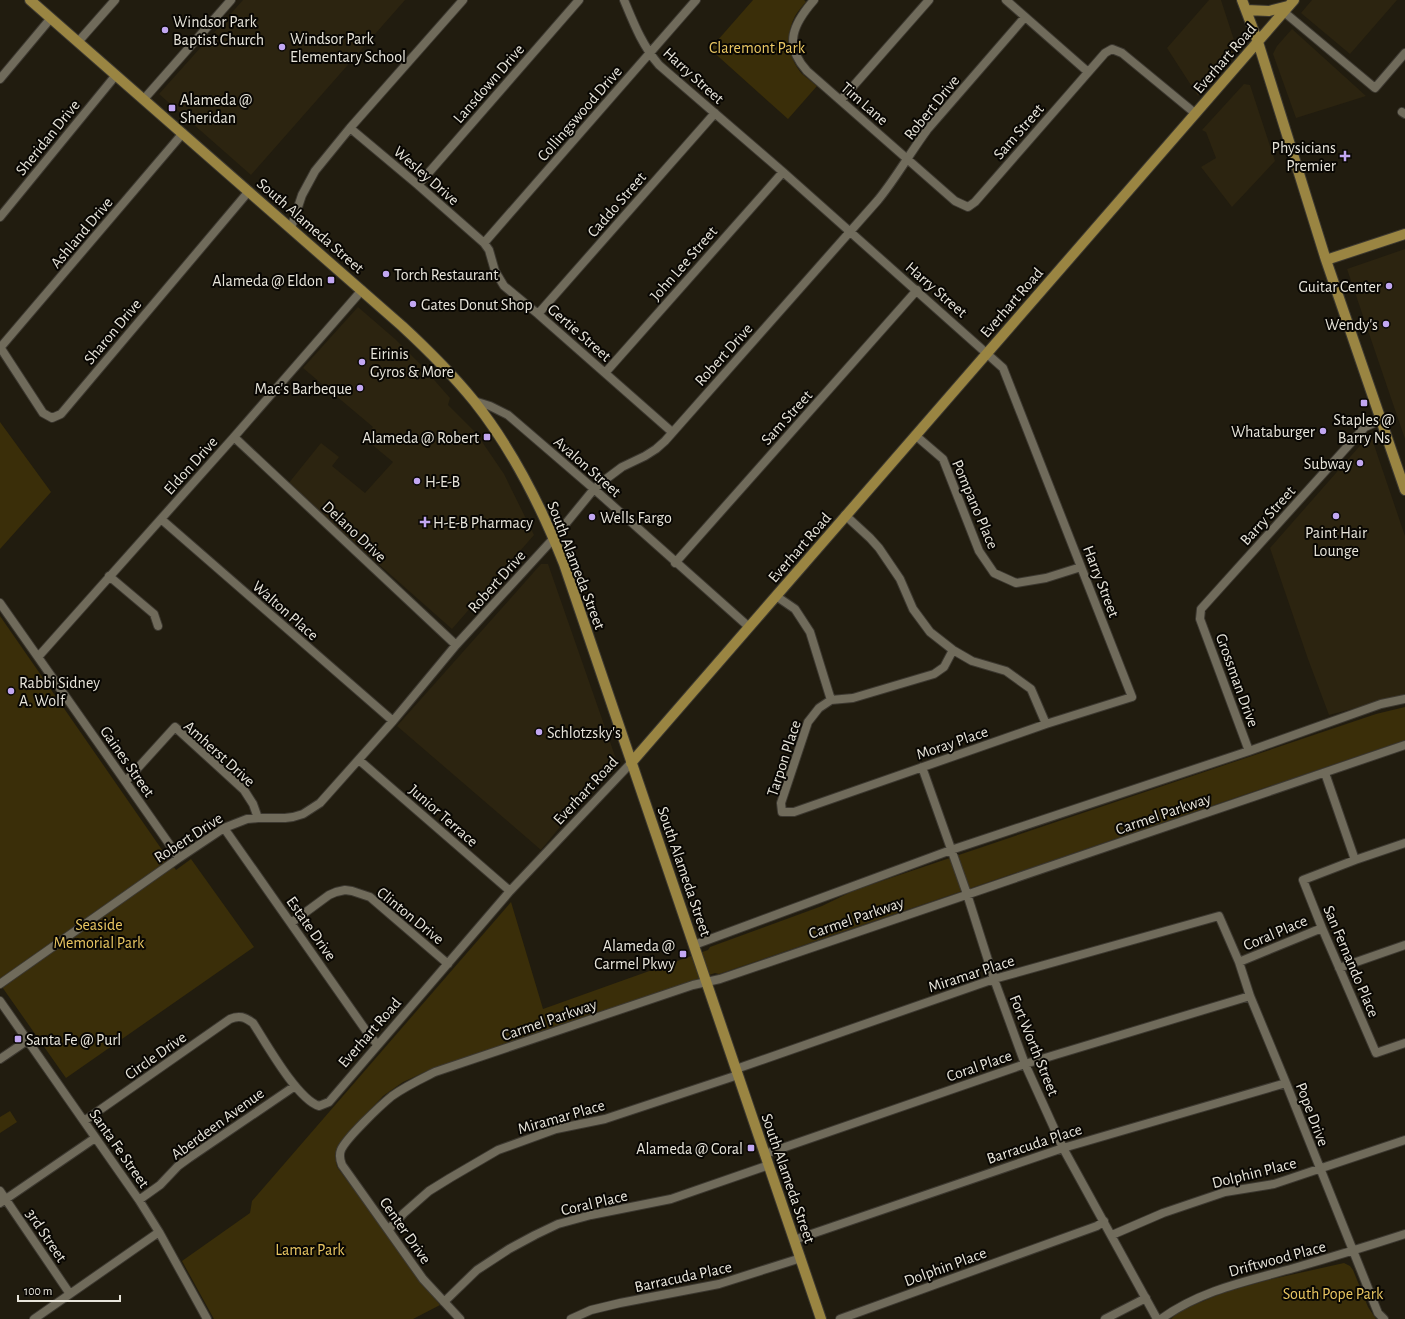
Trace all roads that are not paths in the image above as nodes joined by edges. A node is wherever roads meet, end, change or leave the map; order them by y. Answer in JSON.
{"nodes":[{"id":1,"x":30,"y":0,"type":"edge"},
{"id":2,"x":115,"y":0,"type":"edge"},
{"id":3,"x":231,"y":0,"type":"edge"},
{"id":4,"x":463,"y":0,"type":"edge"},
{"id":5,"x":579,"y":0,"type":"edge"},
{"id":6,"x":624,"y":0,"type":"edge"},
{"id":7,"x":696,"y":0,"type":"edge"},
{"id":8,"x":814,"y":0,"type":"edge"},
{"id":9,"x":929,"y":0,"type":"edge"},
{"id":10,"x":1006,"y":0,"type":"edge"},
{"id":11,"x":1244,"y":5,"type":"edge"},
{"id":12,"x":1289,"y":6,"type":"edge"},
{"id":13,"x":1025,"y":17,"type":"junction"},
{"id":14,"x":51,"y":18,"type":"junction"},
{"id":15,"x":78,"y":42,"type":"junction"},
{"id":16,"x":1258,"y":42,"type":"junction"},
{"id":17,"x":649,"y":53,"type":"junction"},
{"id":18,"x":1405,"y":53,"type":"edge"},
{"id":19,"x":1088,"y":72,"type":"junction"},
{"id":20,"x":116,"y":75,"type":"junction"},
{"id":21,"x":0,"y":78,"type":"edge"},
{"id":22,"x":144,"y":100,"type":"junction"},
{"id":23,"x":841,"y":100,"type":"junction"},
{"id":24,"x":715,"y":113,"type":"junction"},
{"id":25,"x":1196,"y":114,"type":"junction"},
{"id":26,"x":350,"y":128,"type":"junction"},
{"id":27,"x":183,"y":134,"type":"junction"},
{"id":28,"x":908,"y":159,"type":"junction"},
{"id":29,"x":782,"y":172,"type":"junction"},
{"id":30,"x":418,"y":185,"type":"junction"},
{"id":31,"x":249,"y":191,"type":"junction"},
{"id":32,"x":968,"y":207,"type":"joint"},
{"id":33,"x":0,"y":217,"type":"edge"},
{"id":34,"x":291,"y":228,"type":"junction"},
{"id":35,"x":850,"y":232,"type":"junction"},
{"id":36,"x":1405,"y":234,"type":"edge"},
{"id":37,"x":484,"y":243,"type":"junction"},
{"id":38,"x":1326,"y":260,"type":"junction"},
{"id":39,"x":362,"y":290,"type":"junction"},
{"id":40,"x":917,"y":290,"type":"junction"},
{"id":41,"x":538,"y":314,"type":"junction"},
{"id":42,"x":0,"y":348,"type":"edge"},
{"id":43,"x":987,"y":353,"type":"junction"},
{"id":44,"x":605,"y":373,"type":"junction"},
{"id":45,"x":474,"y":401,"type":"junction"},
{"id":46,"x":1381,"y":420,"type":"junction"},
{"id":47,"x":672,"y":432,"type":"junction"},
{"id":48,"x":915,"y":435,"type":"junction"},
{"id":49,"x":234,"y":437,"type":"junction"},
{"id":50,"x":594,"y":489,"type":"junction"},
{"id":51,"x":1405,"y":490,"type":"edge"},
{"id":52,"x":845,"y":515,"type":"junction"},
{"id":53,"x":161,"y":519,"type":"junction"},
{"id":54,"x":554,"y":538,"type":"junction"},
{"id":55,"x":675,"y":562,"type":"junction"},
{"id":56,"x":1081,"y":567,"type":"junction"},
{"id":57,"x":109,"y":576,"type":"junction"},
{"id":58,"x":776,"y":596,"type":"junction"},
{"id":59,"x":0,"y":603,"type":"edge"},
{"id":60,"x":1200,"y":619,"type":"joint"},
{"id":61,"x":158,"y":626,"type":"dead end"},
{"id":62,"x":748,"y":628,"type":"junction"},
{"id":63,"x":456,"y":645,"type":"junction"},
{"id":64,"x":953,"y":650,"type":"junction"},
{"id":65,"x":38,"y":658,"type":"junction"},
{"id":66,"x":1132,"y":697,"type":"joint"},
{"id":67,"x":1405,"y":699,"type":"edge"},
{"id":68,"x":831,"y":700,"type":"junction"},
{"id":69,"x":393,"y":721,"type":"junction"},
{"id":70,"x":1046,"y":724,"type":"junction"},
{"id":71,"x":1405,"y":745,"type":"edge"},
{"id":72,"x":1249,"y":751,"type":"junction"},
{"id":73,"x":359,"y":760,"type":"junction"},
{"id":74,"x":631,"y":763,"type":"junction"},
{"id":75,"x":922,"y":767,"type":"junction"},
{"id":76,"x":1325,"y":773,"type":"junction"},
{"id":77,"x":126,"y":781,"type":"junction"},
{"id":78,"x":782,"y":812,"type":"joint"},
{"id":79,"x":258,"y":818,"type":"junction"},
{"id":80,"x":224,"y":828,"type":"junction"},
{"id":81,"x":1405,"y":843,"type":"edge"},
{"id":82,"x":951,"y":850,"type":"junction"},
{"id":83,"x":179,"y":858,"type":"junction"},
{"id":84,"x":1355,"y":860,"type":"junction"},
{"id":85,"x":510,"y":891,"type":"junction"},
{"id":86,"x":967,"y":894,"type":"junction"},
{"id":87,"x":1218,"y":916,"type":"joint"},
{"id":88,"x":291,"y":923,"type":"junction"},
{"id":89,"x":1322,"y":928,"type":"junction"},
{"id":90,"x":694,"y":944,"type":"junction"},
{"id":91,"x":1405,"y":945,"type":"edge"},
{"id":92,"x":1239,"y":962,"type":"junction"},
{"id":93,"x":448,"y":964,"type":"junction"},
{"id":94,"x":1339,"y":968,"type":"junction"},
{"id":95,"x":994,"y":979,"type":"junction"},
{"id":96,"x":706,"y":982,"type":"junction"},
{"id":97,"x":0,"y":984,"type":"edge"},
{"id":98,"x":1250,"y":996,"type":"junction"},
{"id":99,"x":0,"y":1001,"type":"edge"},
{"id":100,"x":28,"y":1040,"type":"junction"},
{"id":101,"x":1405,"y":1043,"type":"edge"},
{"id":102,"x":378,"y":1044,"type":"junction"},
{"id":103,"x":0,"y":1059,"type":"edge"},
{"id":104,"x":1025,"y":1064,"type":"junction"},
{"id":105,"x":737,"y":1072,"type":"junction"},
{"id":106,"x":1286,"y":1084,"type":"junction"},
{"id":107,"x":294,"y":1086,"type":"junction"},
{"id":108,"x":84,"y":1121,"type":"junction"},
{"id":109,"x":95,"y":1138,"type":"junction"},
{"id":110,"x":1405,"y":1140,"type":"edge"},
{"id":111,"x":1064,"y":1148,"type":"junction"},
{"id":112,"x":340,"y":1152,"type":"joint"},
{"id":113,"x":765,"y":1154,"type":"junction"},
{"id":114,"x":769,"y":1165,"type":"junction"},
{"id":115,"x":1320,"y":1170,"type":"junction"},
{"id":116,"x":0,"y":1192,"type":"edge"},
{"id":117,"x":139,"y":1200,"type":"junction"},
{"id":118,"x":3,"y":1201,"type":"edge"},
{"id":119,"x":1104,"y":1221,"type":"junction"},
{"id":120,"x":389,"y":1229,"type":"junction"},
{"id":121,"x":159,"y":1232,"type":"junction"},
{"id":122,"x":1405,"y":1234,"type":"edge"},
{"id":123,"x":1112,"y":1235,"type":"junction"},
{"id":124,"x":794,"y":1240,"type":"junction"},
{"id":125,"x":1354,"y":1252,"type":"junction"},
{"id":126,"x":801,"y":1258,"type":"junction"},
{"id":127,"x":70,"y":1294,"type":"junction"},
{"id":128,"x":1146,"y":1298,"type":"junction"},
{"id":129,"x":444,"y":1302,"type":"junction"},
{"id":130,"x":34,"y":1319,"type":"edge"},
{"id":131,"x":207,"y":1319,"type":"edge"},
{"id":132,"x":460,"y":1319,"type":"edge"},
{"id":133,"x":571,"y":1319,"type":"edge"},
{"id":134,"x":821,"y":1319,"type":"edge"},
{"id":135,"x":840,"y":1319,"type":"edge"},
{"id":136,"x":1106,"y":1319,"type":"edge"},
{"id":137,"x":1157,"y":1319,"type":"edge"},
{"id":138,"x":1161,"y":1319,"type":"edge"},
{"id":139,"x":1384,"y":1319,"type":"edge"}],
"edges":[{"from":1,"to":14,"type":"main road","name":"South Alameda Street"},
{"from":2,"to":15,"type":"street"},
{"from":3,"to":22,"type":"street"},
{"from":4,"to":26,"type":"street"},
{"from":5,"to":30,"type":"street","name":"Lansdown Drive"},
{"from":6,"to":17,"type":"street","name":"Harry Street"},
{"from":7,"to":17,"type":"street","name":"Collingswood Drive"},
{"from":8,"to":23,"type":"street","name":"Tim Lane"},
{"from":9,"to":23,"type":"street"},
{"from":10,"to":13,"type":"street"},
{"from":11,"to":12,"type":"main road"},
{"from":11,"to":16,"type":"main road"},
{"from":12,"to":16,"type":"main road","name":"Everhart Road"},
{"from":12,"to":18,"type":"street"},
{"from":13,"to":19,"type":"street"},
{"from":13,"to":28,"type":"street","name":"Robert Drive"},
{"from":14,"to":15,"type":"main road","name":"South Alameda Street"},
{"from":14,"to":21,"type":"street"},
{"from":15,"to":20,"type":"main road","name":"South Alameda Street"},
{"from":16,"to":25,"type":"main road","name":"Everhart Road"},
{"from":16,"to":38,"type":"main road"},
{"from":17,"to":24,"type":"street","name":"Harry Street"},
{"from":17,"to":37,"type":"street","name":"Collingswood Drive"},
{"from":19,"to":25,"type":"street","name":"Sam Street"},
{"from":19,"to":32,"type":"street","name":"Sam Street"},
{"from":20,"to":22,"type":"main road","name":"South Alameda Street"},
{"from":20,"to":33,"type":"street","name":"Sheridan Drive"},
{"from":22,"to":27,"type":"main road","name":"South Alameda Street"},
{"from":23,"to":28,"type":"street","name":"Tim Lane"},
{"from":24,"to":29,"type":"street","name":"Harry Street"},
{"from":24,"to":41,"type":"street","name":"Caddo Street"},
{"from":25,"to":43,"type":"main road","name":"Everhart Road"},
{"from":26,"to":30,"type":"street","name":"Wesley Drive"},
{"from":26,"to":34,"type":"street"},
{"from":27,"to":31,"type":"main road","name":"South Alameda Street"},
{"from":27,"to":42,"type":"street","name":"Ashland Drive"},
{"from":28,"to":32,"type":"street","name":"Tim Lane"},
{"from":28,"to":35,"type":"street","name":"Robert Drive"},
{"from":29,"to":35,"type":"street","name":"Harry Street"},
{"from":29,"to":44,"type":"street","name":"John Lee Street"},
{"from":30,"to":37,"type":"street","name":"Wesley Drive"},
{"from":31,"to":34,"type":"main road","name":"South Alameda Street"},
{"from":31,"to":42,"type":"street","name":"Sharon Drive"},
{"from":34,"to":39,"type":"main road","name":"South Alameda Street"},
{"from":35,"to":40,"type":"street","name":"Harry Street"},
{"from":35,"to":47,"type":"street","name":"Robert Drive"},
{"from":36,"to":38,"type":"main road"},
{"from":37,"to":41,"type":"street","name":"Gertie Street"},
{"from":38,"to":46,"type":"main road"},
{"from":39,"to":45,"type":"main road","name":"South Alameda Street"},
{"from":39,"to":49,"type":"street","name":"Eldon Drive"},
{"from":40,"to":43,"type":"street","name":"Harry Street"},
{"from":40,"to":55,"type":"street","name":"Sam Street"},
{"from":41,"to":44,"type":"street","name":"Gertie Street"},
{"from":43,"to":48,"type":"main road","name":"Everhart Road"},
{"from":43,"to":56,"type":"street","name":"Harry Street"},
{"from":44,"to":47,"type":"street","name":"Gertie Street"},
{"from":45,"to":50,"type":"street","name":"Avalon Street"},
{"from":45,"to":54,"type":"main road","name":"South Alameda Street"},
{"from":46,"to":51,"type":"main road"},
{"from":46,"to":60,"type":"street","name":"Barry Street"},
{"from":47,"to":50,"type":"street","name":"Robert Drive"},
{"from":48,"to":52,"type":"main road","name":"Everhart Road"},
{"from":48,"to":56,"type":"street","name":"Pompano Place"},
{"from":49,"to":53,"type":"street","name":"Eldon Drive"},
{"from":49,"to":63,"type":"street","name":"Delano Drive"},
{"from":50,"to":54,"type":"street","name":"Robert Drive"},
{"from":50,"to":55,"type":"street","name":"Avalon Street"},
{"from":52,"to":58,"type":"main road","name":"Everhart Road"},
{"from":52,"to":64,"type":"street"},
{"from":53,"to":57,"type":"street","name":"Eldon Drive"},
{"from":53,"to":69,"type":"street","name":"Walton Place"},
{"from":54,"to":63,"type":"street","name":"Robert Drive"},
{"from":54,"to":74,"type":"main road","name":"South Alameda Street"},
{"from":55,"to":62,"type":"street","name":"Avalon Street"},
{"from":56,"to":66,"type":"street","name":"Harry Street"},
{"from":57,"to":61,"type":"street"},
{"from":57,"to":65,"type":"street","name":"Eldon Drive"},
{"from":58,"to":62,"type":"main road","name":"Everhart Road"},
{"from":58,"to":68,"type":"street"},
{"from":59,"to":65,"type":"street","name":"Gaines Street"},
{"from":60,"to":72,"type":"street","name":"Grossman Drive"},
{"from":62,"to":74,"type":"main road","name":"Everhart Road"},
{"from":63,"to":69,"type":"street","name":"Robert Drive"},
{"from":64,"to":68,"type":"street"},
{"from":64,"to":70,"type":"street"},
{"from":65,"to":77,"type":"street","name":"Gaines Street"},
{"from":66,"to":70,"type":"street","name":"Moray Place"},
{"from":67,"to":72,"type":"street","name":"Carmel Parkway"},
{"from":68,"to":78,"type":"street","name":"Tarpon Place"},
{"from":69,"to":73,"type":"street","name":"Robert Drive"},
{"from":70,"to":75,"type":"street","name":"Moray Place"},
{"from":71,"to":76,"type":"street","name":"Carmel Parkway"},
{"from":72,"to":82,"type":"street","name":"Carmel Parkway"},
{"from":73,"to":79,"type":"street","name":"Robert Drive"},
{"from":73,"to":85,"type":"street","name":"Junior Terrace"},
{"from":74,"to":85,"type":"street","name":"Everhart Road"},
{"from":74,"to":90,"type":"main road","name":"South Alameda Street"},
{"from":75,"to":78,"type":"street","name":"Moray Place"},
{"from":75,"to":82,"type":"street","name":"Fort Worth Street"},
{"from":76,"to":84,"type":"street"},
{"from":76,"to":86,"type":"street","name":"Carmel Parkway"},
{"from":77,"to":79,"type":"street","name":"Amherst Drive"},
{"from":77,"to":83,"type":"street","name":"Gaines Street"},
{"from":79,"to":80,"type":"street","name":"Robert Drive"},
{"from":80,"to":83,"type":"street","name":"Robert Drive"},
{"from":80,"to":88,"type":"street","name":"Estate Drive"},
{"from":81,"to":84,"type":"street"},
{"from":82,"to":86,"type":"street","name":"Fort Worth Street"},
{"from":82,"to":90,"type":"street","name":"Carmel Parkway"},
{"from":83,"to":97,"type":"street","name":"Robert Drive"},
{"from":84,"to":89,"type":"street","name":"San Fernando Place"},
{"from":85,"to":93,"type":"street","name":"Everhart Road"},
{"from":86,"to":95,"type":"street","name":"Fort Worth Street"},
{"from":86,"to":96,"type":"street","name":"Carmel Parkway"},
{"from":87,"to":92,"type":"street","name":"Pope Drive"},
{"from":87,"to":95,"type":"street","name":"Miramar Place"},
{"from":88,"to":93,"type":"street","name":"Clinton Drive"},
{"from":88,"to":102,"type":"street","name":"Estate Drive"},
{"from":89,"to":92,"type":"street","name":"Coral Place"},
{"from":89,"to":94,"type":"street","name":"San Fernando Place"},
{"from":90,"to":96,"type":"main road","name":"South Alameda Street"},
{"from":91,"to":94,"type":"street"},
{"from":92,"to":98,"type":"street","name":"Pope Drive"},
{"from":93,"to":102,"type":"street","name":"Everhart Road"},
{"from":94,"to":101,"type":"street","name":"San Fernando Place"},
{"from":95,"to":104,"type":"street","name":"Fort Worth Street"},
{"from":95,"to":105,"type":"street","name":"Miramar Place"},
{"from":96,"to":105,"type":"main road","name":"South Alameda Street"},
{"from":96,"to":112,"type":"street","name":"Carmel Parkway"},
{"from":98,"to":104,"type":"street","name":"Coral Place"},
{"from":98,"to":106,"type":"street","name":"Pope Drive"},
{"from":99,"to":100,"type":"street","name":"Santa Fe Street"},
{"from":100,"to":103,"type":"street"},
{"from":100,"to":108,"type":"street","name":"Santa Fe Street"},
{"from":102,"to":107,"type":"street","name":"Everhart Road"},
{"from":104,"to":111,"type":"street","name":"Fort Worth Street"},
{"from":104,"to":113,"type":"street","name":"Coral Place"},
{"from":105,"to":113,"type":"main road","name":"South Alameda Street"},
{"from":105,"to":120,"type":"street","name":"Miramar Place"},
{"from":106,"to":111,"type":"street","name":"Barracuda Place"},
{"from":106,"to":115,"type":"street","name":"Pope Drive"},
{"from":107,"to":108,"type":"street","name":"Circle Drive"},
{"from":107,"to":117,"type":"street","name":"Aberdeen Avenue"},
{"from":108,"to":109,"type":"street","name":"Santa Fe Street"},
{"from":109,"to":117,"type":"street","name":"Santa Fe Street"},
{"from":109,"to":118,"type":"street"},
{"from":110,"to":115,"type":"street","name":"Dolphin Place"},
{"from":111,"to":119,"type":"street","name":"Fort Worth Street"},
{"from":111,"to":124,"type":"street","name":"Barracuda Place"},
{"from":112,"to":120,"type":"street","name":"Center Drive"},
{"from":113,"to":114,"type":"main road","name":"South Alameda Street"},
{"from":114,"to":124,"type":"main road","name":"South Alameda Street"},
{"from":114,"to":129,"type":"street","name":"Coral Place"},
{"from":115,"to":123,"type":"street","name":"Dolphin Place"},
{"from":115,"to":125,"type":"street","name":"Pope Drive"},
{"from":116,"to":118,"type":"street","name":"3rd Street"},
{"from":117,"to":121,"type":"street","name":"Santa Fe Street"},
{"from":118,"to":127,"type":"street","name":"3rd Street"},
{"from":119,"to":123,"type":"street","name":"Fort Worth Street"},
{"from":119,"to":135,"type":"street","name":"Dolphin Place"},
{"from":120,"to":129,"type":"street","name":"Center Drive"},
{"from":121,"to":127,"type":"street"},
{"from":121,"to":131,"type":"street","name":"Santa Fe Street"},
{"from":122,"to":125,"type":"street","name":"Driftwood Place"},
{"from":123,"to":128,"type":"street","name":"Fort Worth Street"},
{"from":124,"to":126,"type":"main road","name":"South Alameda Street"},
{"from":125,"to":138,"type":"street","name":"Driftwood Place"},
{"from":125,"to":139,"type":"street","name":"Pope Drive"},
{"from":126,"to":133,"type":"street","name":"Barracuda Place"},
{"from":126,"to":134,"type":"main road","name":"South Alameda Street"},
{"from":127,"to":130,"type":"street"},
{"from":128,"to":136,"type":"street"},
{"from":128,"to":137,"type":"street","name":"Fort Worth Street"},
{"from":129,"to":132,"type":"street","name":"Center Drive"}]}
